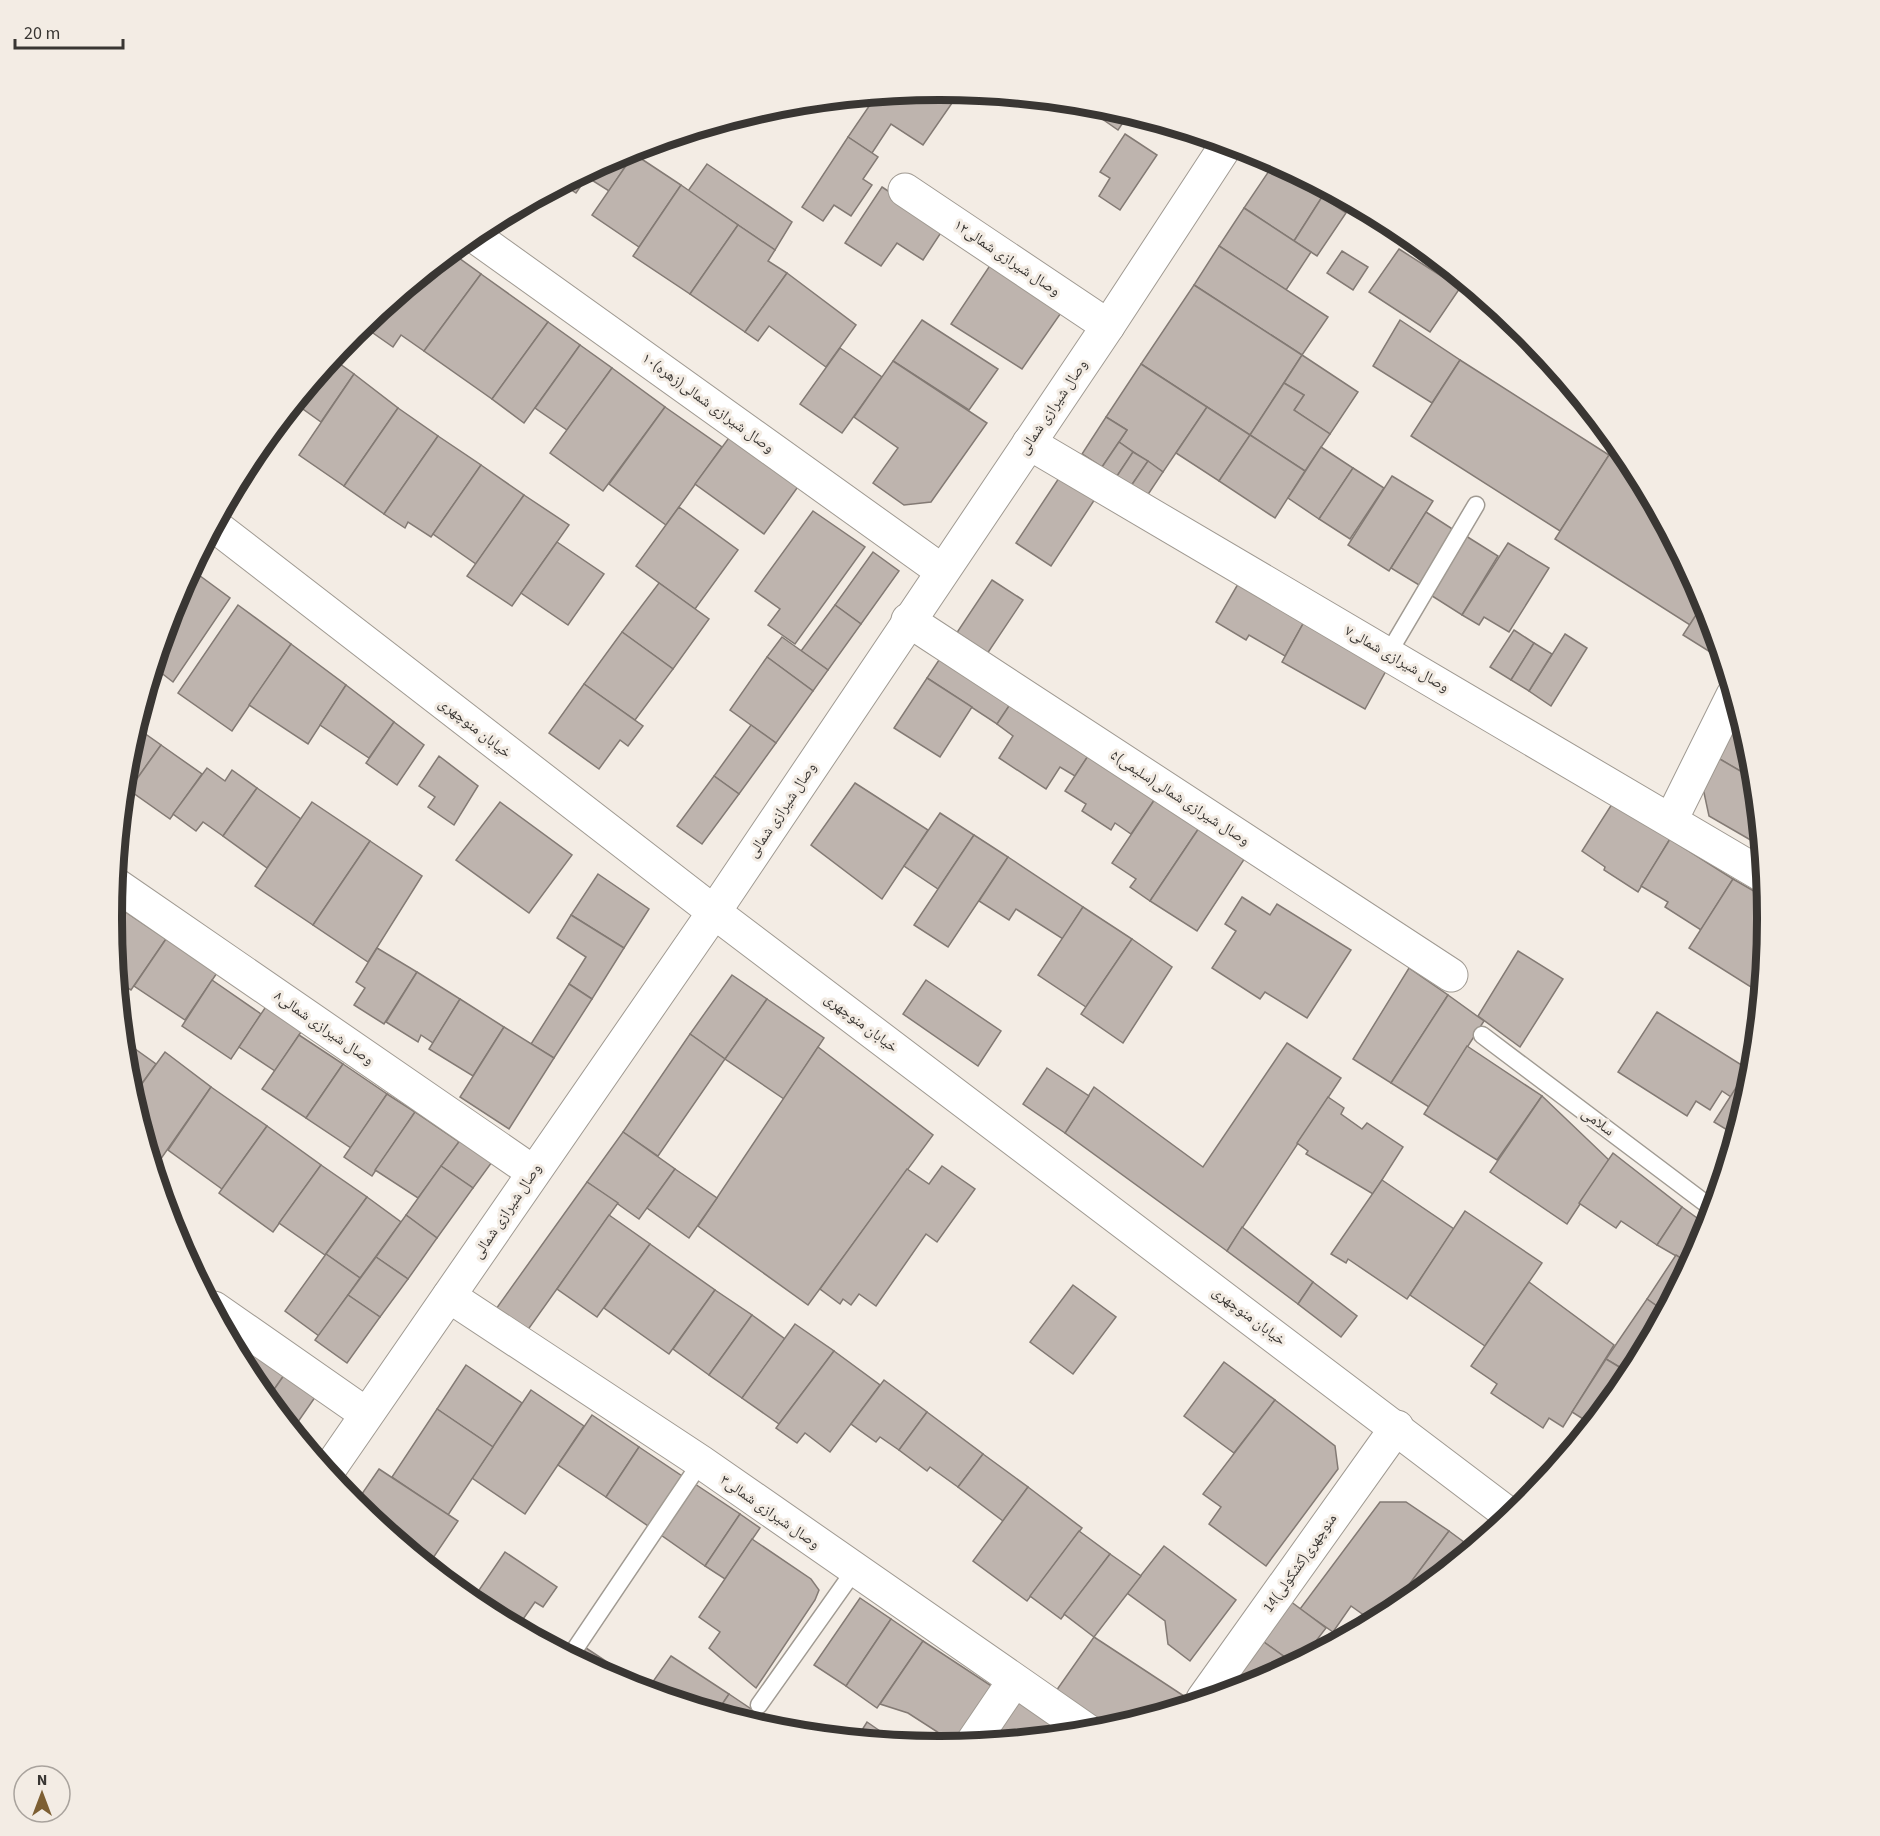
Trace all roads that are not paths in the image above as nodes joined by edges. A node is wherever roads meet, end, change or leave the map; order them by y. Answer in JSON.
{"nodes":[{"id":1,"x":1222,"y":151,"type":"edge"},
{"id":2,"x":905,"y":190,"type":"dead end"},
{"id":3,"x":482,"y":241,"type":"edge"},
{"id":4,"x":1108,"y":326,"type":"junction"},
{"id":5,"x":1029,"y":443,"type":"junction"},
{"id":6,"x":1476,"y":505,"type":"dead end"},
{"id":7,"x":221,"y":530,"type":"edge"},
{"id":8,"x":942,"y":571,"type":"junction"},
{"id":9,"x":908,"y":620,"type":"junction"},
{"id":10,"x":1388,"y":654,"type":"junction"},
{"id":11,"x":1729,"y":703,"type":"edge"},
{"id":12,"x":1671,"y":820,"type":"junction"},
{"id":13,"x":1756,"y":871,"type":"edge"},
{"id":14,"x":123,"y":890,"type":"edge"},
{"id":15,"x":714,"y":912,"type":"junction"},
{"id":16,"x":1451,"y":975,"type":"dead end"},
{"id":17,"x":1482,"y":1035,"type":"dead end"},
{"id":18,"x":533,"y":1172,"type":"junction"},
{"id":19,"x":1706,"y":1203,"type":"edge"},
{"id":20,"x":449,"y":1296,"type":"junction"},
{"id":21,"x":227,"y":1317,"type":"edge"},
{"id":22,"x":366,"y":1414,"type":"junction"},
{"id":23,"x":1397,"y":1427,"type":"junction"},
{"id":24,"x":701,"y":1462,"type":"junction"},
{"id":25,"x":332,"y":1465,"type":"edge"},
{"id":26,"x":1503,"y":1510,"type":"edge"},
{"id":27,"x":854,"y":1571,"type":"junction"},
{"id":28,"x":575,"y":1649,"type":"edge"},
{"id":29,"x":1014,"y":1681,"type":"junction"},
{"id":30,"x":1211,"y":1689,"type":"edge"},
{"id":31,"x":759,"y":1706,"type":"dead end"},
{"id":32,"x":1077,"y":1724,"type":"edge"},
{"id":33,"x":978,"y":1735,"type":"edge"}],
"edges":[{"from":1,"to":4,"type":"street","name":"وصال شیرازی شمالی"},
{"from":2,"to":4,"type":"street","name":"۱۲وصال شیرازی شمالی"},
{"from":3,"to":8,"type":"street","name":"۱۰وصال شیرازی شمالی(زهره)"},
{"from":4,"to":5,"type":"street","name":"وصال شیرازی شمالی"},
{"from":5,"to":8,"type":"street","name":"وصال شیرازی شمالی"},
{"from":5,"to":10,"type":"street","name":"وصال شیرازی شمالی۷"},
{"from":6,"to":10,"type":"lane"},
{"from":7,"to":15,"type":"street","name":"خیابان منوچهری"},
{"from":8,"to":9,"type":"street","name":"وصال شیرازی شمالی"},
{"from":9,"to":15,"type":"street","name":"وصال شیرازی شمالی"},
{"from":9,"to":16,"type":"street","name":"۵وصال شیرازی شمالی(سلیمی)"},
{"from":10,"to":12,"type":"street","name":"وصال شیرازی شمالی۷"},
{"from":11,"to":12,"type":"street"},
{"from":12,"to":13,"type":"street","name":"وصال شیرازی شمالی۷"},
{"from":14,"to":18,"type":"street","name":"وصال شیرازی شمالی۸"},
{"from":15,"to":18,"type":"street","name":"وصال شیرازی شمالی"},
{"from":15,"to":23,"type":"street","name":"خیابان منوچهری"},
{"from":17,"to":19,"type":"lane","name":"سلامی"},
{"from":18,"to":20,"type":"street","name":"وصال شیرازی شمالی"},
{"from":20,"to":22,"type":"street","name":"وصال شیرازی شمالی"},
{"from":20,"to":24,"type":"street","name":"وصال شیرازی شمالی۳"},
{"from":21,"to":22,"type":"street"},
{"from":22,"to":25,"type":"street","name":"وصال شیرازی شمالی"},
{"from":23,"to":26,"type":"street","name":"خیابان منوچهری"},
{"from":23,"to":30,"type":"street","name":"14منوچهری(کشکولی)"},
{"from":24,"to":27,"type":"street","name":"وصال شیرازی شمالی۳"},
{"from":24,"to":28,"type":"lane"},
{"from":27,"to":29,"type":"street","name":"وصال شیرازی شمالی۳"},
{"from":27,"to":31,"type":"lane"},
{"from":29,"to":32,"type":"street","name":"وصال شیرازی شمالی۳"},
{"from":29,"to":33,"type":"street"}]}
